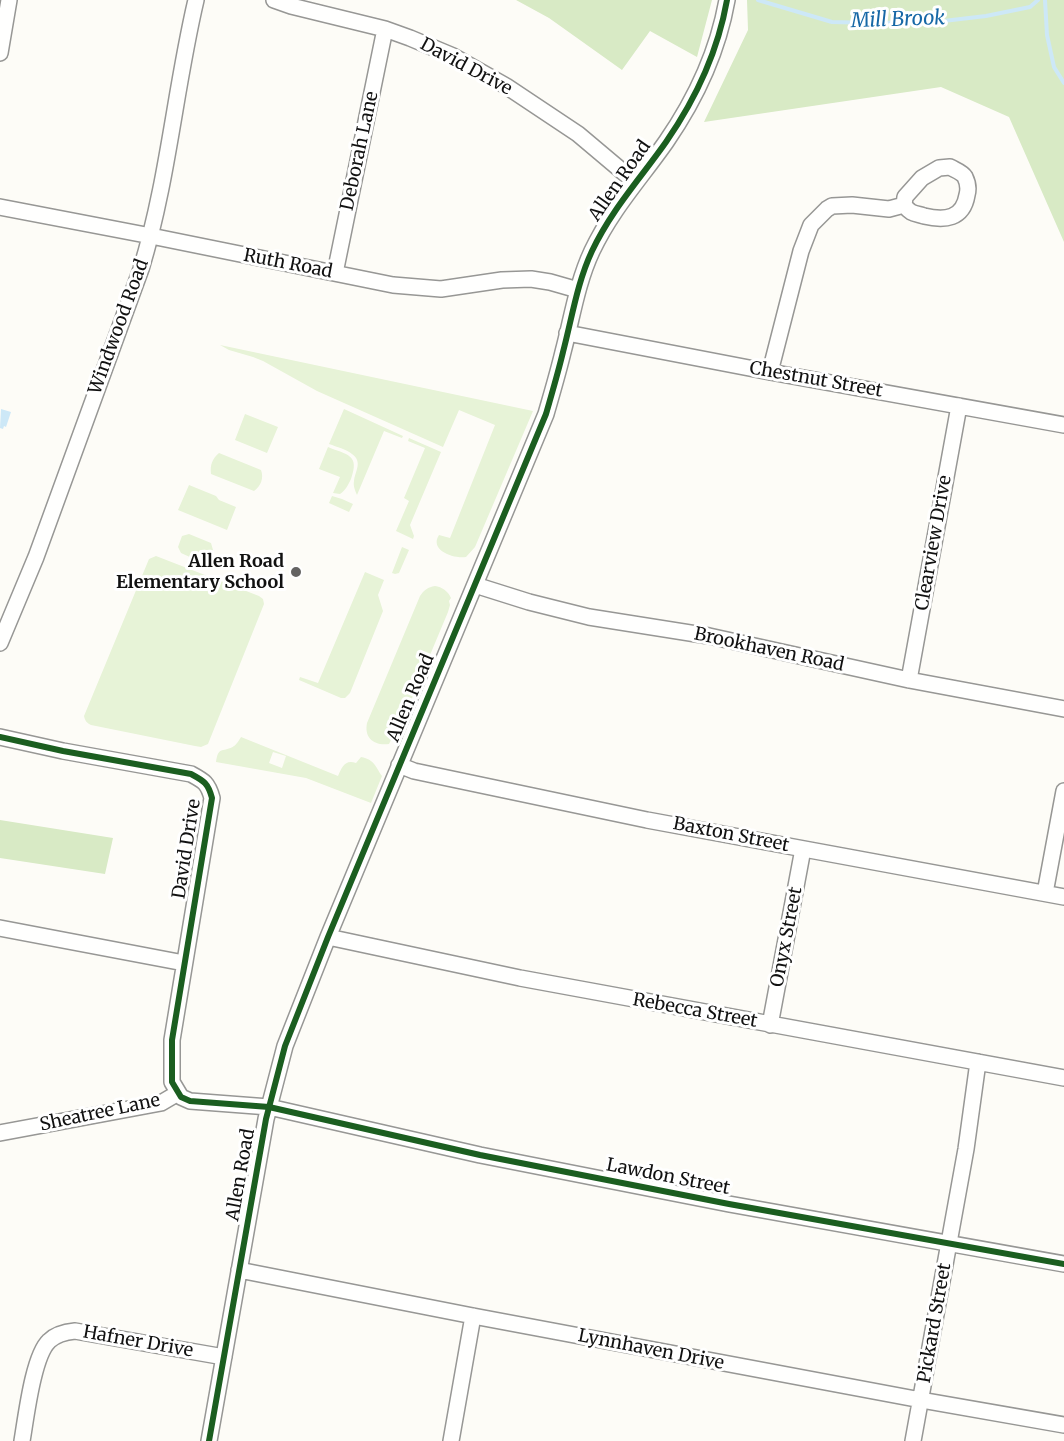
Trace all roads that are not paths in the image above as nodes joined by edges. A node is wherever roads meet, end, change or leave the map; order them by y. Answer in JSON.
{"nodes":[{"id":1,"x":9,"y":0,"type":"edge"},
{"id":2,"x":196,"y":0,"type":"edge"},
{"id":3,"x":274,"y":0,"type":"edge"},
{"id":4,"x":727,"y":0,"type":"edge"},
{"id":5,"x":385,"y":30,"type":"junction"},
{"id":6,"x":0,"y":53,"type":"edge"},
{"id":7,"x":635,"y":182,"type":"junction"},
{"id":8,"x":904,"y":206,"type":"dead end"},
{"id":9,"x":0,"y":207,"type":"edge"},
{"id":10,"x":151,"y":236,"type":"junction"},
{"id":11,"x":335,"y":273,"type":"junction"},
{"id":12,"x":578,"y":290,"type":"junction"},
{"id":13,"x":567,"y":333,"type":"junction"},
{"id":14,"x":770,"y":372,"type":"junction"},
{"id":15,"x":959,"y":406,"type":"junction"},
{"id":16,"x":1064,"y":425,"type":"edge"},
{"id":17,"x":475,"y":585,"type":"junction"},
{"id":18,"x":0,"y":642,"type":"edge"},
{"id":19,"x":909,"y":680,"type":"junction"},
{"id":20,"x":1064,"y":709,"type":"edge"},
{"id":21,"x":0,"y":737,"type":"edge"},
{"id":22,"x":399,"y":765,"type":"junction"},
{"id":23,"x":1064,"y":791,"type":"edge"},
{"id":24,"x":803,"y":849,"type":"junction"},
{"id":25,"x":1045,"y":893,"type":"junction"},
{"id":26,"x":1064,"y":897,"type":"edge"},
{"id":27,"x":0,"y":928,"type":"edge"},
{"id":28,"x":328,"y":937,"type":"junction"},
{"id":29,"x":184,"y":963,"type":"junction"},
{"id":30,"x":770,"y":1024,"type":"junction"},
{"id":31,"x":978,"y":1062,"type":"junction"},
{"id":32,"x":1064,"y":1078,"type":"edge"},
{"id":33,"x":178,"y":1093,"type":"junction"},
{"id":34,"x":269,"y":1107,"type":"junction"},
{"id":35,"x":0,"y":1133,"type":"edge"},
{"id":36,"x":949,"y":1243,"type":"junction"},
{"id":37,"x":1064,"y":1264,"type":"edge"},
{"id":38,"x":239,"y":1270,"type":"junction"},
{"id":39,"x":473,"y":1316,"type":"junction"},
{"id":40,"x":224,"y":1357,"type":"junction"},
{"id":41,"x":921,"y":1400,"type":"junction"},
{"id":42,"x":1064,"y":1425,"type":"edge"},
{"id":43,"x":22,"y":1441,"type":"edge"},
{"id":44,"x":209,"y":1441,"type":"edge"},
{"id":45,"x":451,"y":1441,"type":"edge"},
{"id":46,"x":913,"y":1441,"type":"edge"}],
"edges":[{"from":1,"to":6,"type":"street"},
{"from":2,"to":10,"type":"street","name":"Windwood Road"},
{"from":3,"to":5,"type":"street","name":"David Drive"},
{"from":4,"to":7,"type":"street","name":"Allen Road"},
{"from":5,"to":7,"type":"street","name":"David Drive"},
{"from":5,"to":11,"type":"street","name":"Deborah Lane"},
{"from":7,"to":12,"type":"street","name":"Allen Road"},
{"from":8,"to":14,"type":"street"},
{"from":9,"to":10,"type":"street","name":"Ruth Road"},
{"from":10,"to":11,"type":"street","name":"Ruth Road"},
{"from":10,"to":18,"type":"street","name":"Windwood Road"},
{"from":11,"to":12,"type":"street","name":"Ruth Road"},
{"from":12,"to":13,"type":"street","name":"Allen Road"},
{"from":13,"to":14,"type":"street","name":"Chestnut Street"},
{"from":13,"to":17,"type":"street","name":"Allen Road"},
{"from":14,"to":15,"type":"street","name":"Chestnut Street"},
{"from":15,"to":16,"type":"street","name":"Chestnut Street"},
{"from":15,"to":19,"type":"street","name":"Clearview Drive"},
{"from":17,"to":19,"type":"street","name":"Brookhaven Road"},
{"from":17,"to":22,"type":"street","name":"Allen Road"},
{"from":19,"to":20,"type":"street","name":"Brookhaven Road"},
{"from":21,"to":29,"type":"street","name":"David Drive"},
{"from":22,"to":24,"type":"street","name":"Baxton Street"},
{"from":22,"to":28,"type":"street","name":"Allen Road"},
{"from":23,"to":25,"type":"street"},
{"from":24,"to":25,"type":"street","name":"Baxton Street"},
{"from":24,"to":30,"type":"street","name":"Onyx Street"},
{"from":25,"to":26,"type":"street","name":"Baxton Street"},
{"from":27,"to":29,"type":"street"},
{"from":28,"to":30,"type":"street","name":"Rebecca Street"},
{"from":28,"to":34,"type":"street","name":"Allen Road"},
{"from":29,"to":33,"type":"street","name":"David Drive"},
{"from":30,"to":31,"type":"street","name":"Rebecca Street"},
{"from":31,"to":32,"type":"street","name":"Rebecca Street"},
{"from":31,"to":36,"type":"street","name":"Pickard Street"},
{"from":33,"to":34,"type":"street","name":"Sheatree Lane"},
{"from":33,"to":35,"type":"street","name":"Sheatree Lane"},
{"from":34,"to":36,"type":"street","name":"Lawdon Street"},
{"from":34,"to":38,"type":"street","name":"Allen Road"},
{"from":36,"to":37,"type":"street","name":"Lawdon Street"},
{"from":36,"to":41,"type":"street","name":"Pickard Street"},
{"from":38,"to":39,"type":"street","name":"Lynnhaven Drive"},
{"from":38,"to":40,"type":"street","name":"Allen Road"},
{"from":39,"to":41,"type":"street","name":"Lynnhaven Drive"},
{"from":39,"to":45,"type":"street"},
{"from":40,"to":43,"type":"street","name":"Hafner Drive"},
{"from":40,"to":44,"type":"street","name":"Allen Road"},
{"from":41,"to":42,"type":"street","name":"Lynnhaven Drive"},
{"from":41,"to":46,"type":"street","name":"Pickard Street"}]}
